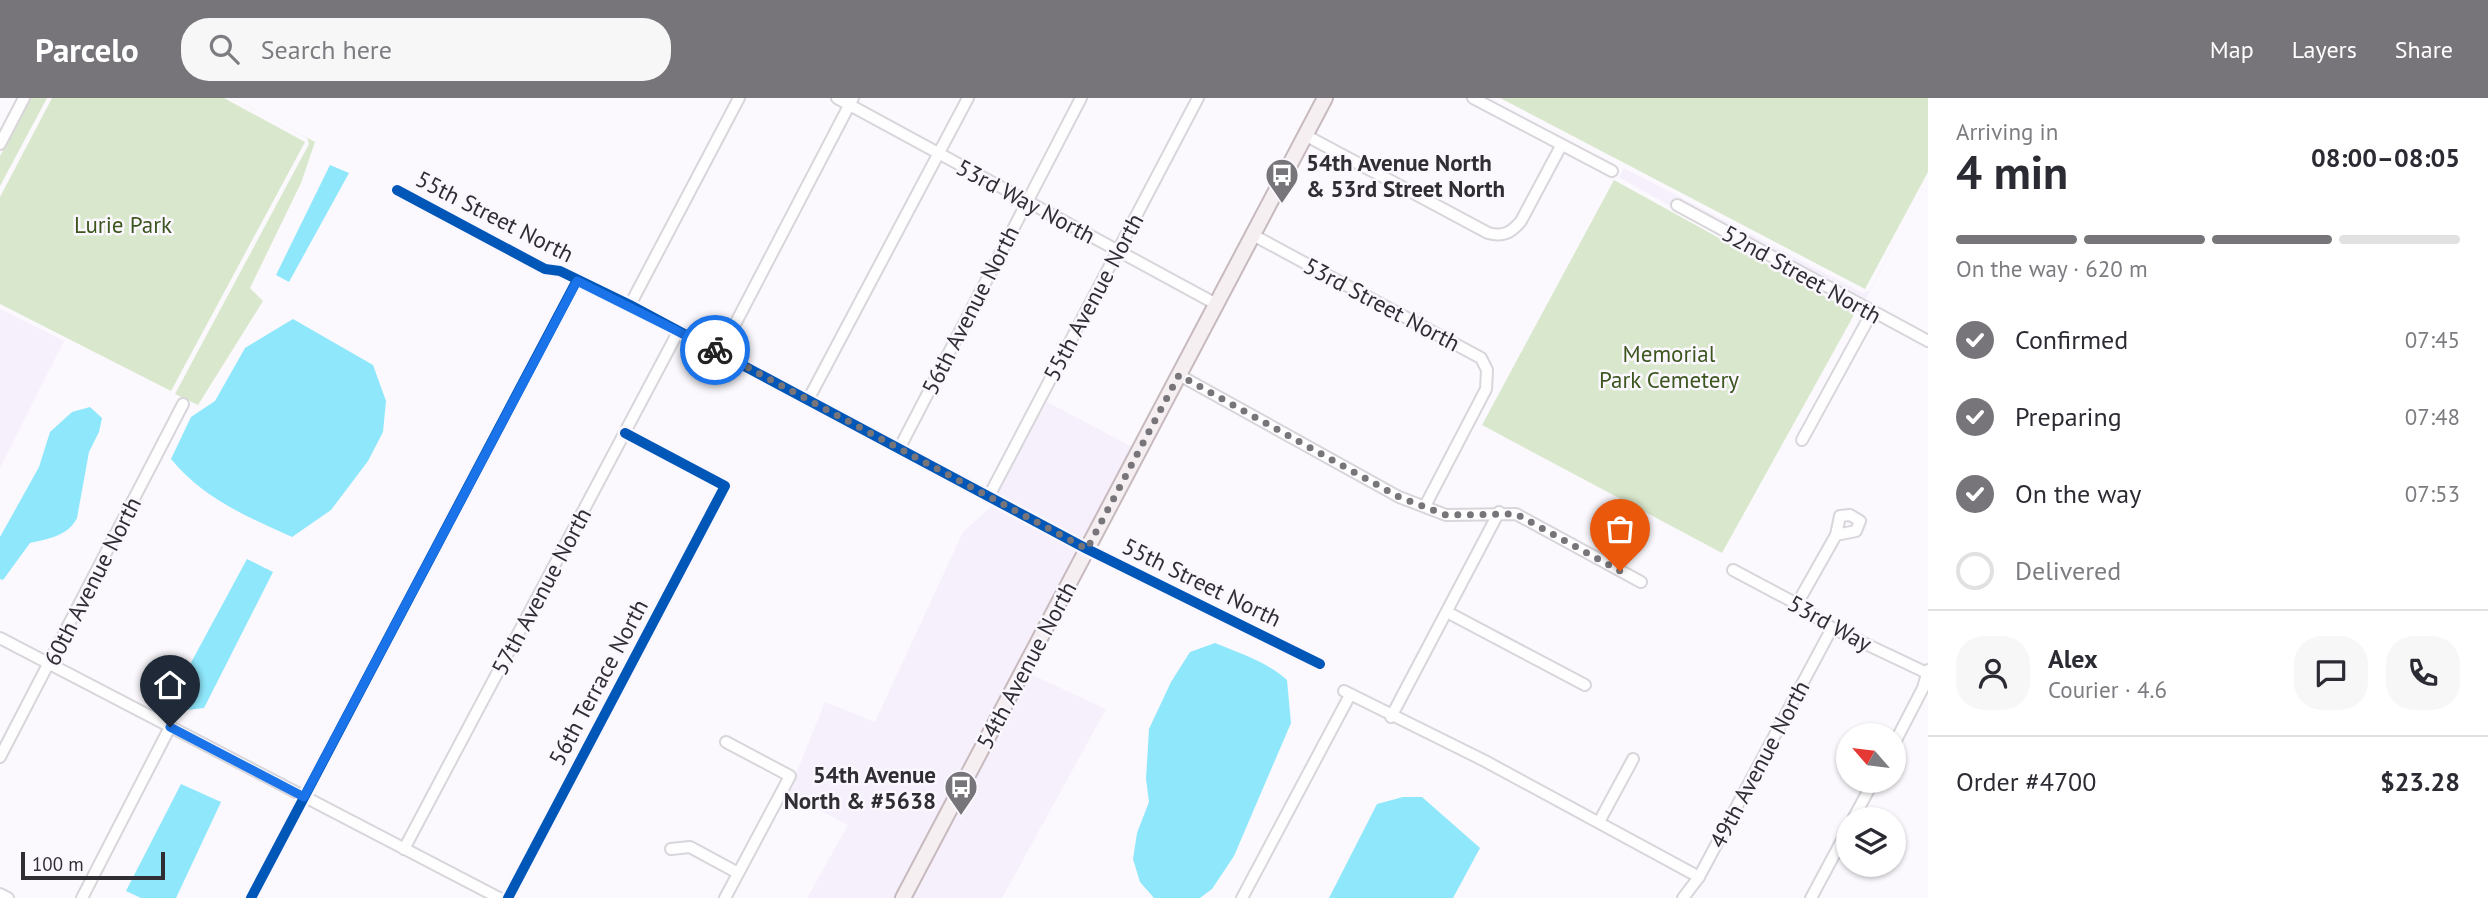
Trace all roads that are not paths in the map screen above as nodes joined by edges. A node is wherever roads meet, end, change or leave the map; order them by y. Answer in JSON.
{"nodes":[{"id":1,"x":23,"y":98,"type":"edge"},
{"id":2,"x":739,"y":98,"type":"edge"},
{"id":3,"x":836,"y":98,"type":"edge"},
{"id":4,"x":968,"y":98,"type":"edge"},
{"id":5,"x":1081,"y":98,"type":"edge"},
{"id":6,"x":1198,"y":98,"type":"edge"},
{"id":7,"x":1325,"y":98,"type":"edge"},
{"id":8,"x":1473,"y":98,"type":"edge"},
{"id":9,"x":851,"y":101,"type":"edge"},
{"id":10,"x":1305,"y":135,"type":"junction"},
{"id":11,"x":0,"y":144,"type":"edge"},
{"id":12,"x":1561,"y":146,"type":"junction"},
{"id":13,"x":938,"y":154,"type":"junction"},
{"id":14,"x":1612,"y":171,"type":"dead end"},
{"id":15,"x":397,"y":190,"type":"dead end"},
{"id":16,"x":1027,"y":201,"type":"junction"},
{"id":17,"x":1677,"y":205,"type":"dead end"},
{"id":18,"x":1253,"y":234,"type":"junction"},
{"id":19,"x":1118,"y":251,"type":"junction"},
{"id":20,"x":577,"y":281,"type":"junction"},
{"id":21,"x":1216,"y":304,"type":"junction"},
{"id":22,"x":630,"y":305,"type":"junction"},
{"id":23,"x":1872,"y":312,"type":"junction"},
{"id":24,"x":678,"y":332,"type":"junction"},
{"id":25,"x":1928,"y":341,"type":"edge"},
{"id":26,"x":720,"y":353,"type":"junction"},
{"id":27,"x":1179,"y":375,"type":"junction"},
{"id":28,"x":808,"y":400,"type":"junction"},
{"id":29,"x":183,"y":404,"type":"dead end"},
{"id":30,"x":625,"y":433,"type":"junction"},
{"id":31,"x":1801,"y":440,"type":"dead end"},
{"id":32,"x":899,"y":449,"type":"junction"},
{"id":33,"x":989,"y":496,"type":"junction"},
{"id":34,"x":1425,"y":506,"type":"junction"},
{"id":35,"x":1499,"y":512,"type":"junction"},
{"id":36,"x":1836,"y":535,"type":"dead end"},
{"id":37,"x":1087,"y":549,"type":"junction"},
{"id":38,"x":1733,"y":570,"type":"dead end"},
{"id":39,"x":1641,"y":582,"type":"dead end"},
{"id":40,"x":1797,"y":604,"type":"junction"},
{"id":41,"x":1447,"y":611,"type":"junction"},
{"id":42,"x":1832,"y":628,"type":"junction"},
{"id":43,"x":0,"y":638,"type":"edge"},
{"id":44,"x":1320,"y":664,"type":"dead end"},
{"id":45,"x":50,"y":665,"type":"junction"},
{"id":46,"x":1927,"y":671,"type":"edge"},
{"id":47,"x":1586,"y":685,"type":"dead end"},
{"id":48,"x":1391,"y":716,"type":"junction"},
{"id":49,"x":1905,"y":723,"type":"edge"},
{"id":50,"x":170,"y":727,"type":"junction"},
{"id":51,"x":726,"y":742,"type":"dead end"},
{"id":52,"x":0,"y":757,"type":"edge"},
{"id":53,"x":1633,"y":759,"type":"dead end"},
{"id":54,"x":304,"y":797,"type":"junction"},
{"id":55,"x":1599,"y":822,"type":"junction"},
{"id":56,"x":404,"y":849,"type":"junction"},
{"id":57,"x":671,"y":849,"type":"dead end"},
{"id":58,"x":1836,"y":851,"type":"edge"},
{"id":59,"x":738,"y":873,"type":"junction"},
{"id":60,"x":1699,"y":877,"type":"junction"},
{"id":61,"x":0,"y":894,"type":"edge"},
{"id":62,"x":8,"y":898,"type":"edge"},
{"id":63,"x":82,"y":898,"type":"edge"},
{"id":64,"x":251,"y":898,"type":"edge"},
{"id":65,"x":499,"y":898,"type":"edge"},
{"id":66,"x":508,"y":898,"type":"edge"},
{"id":67,"x":725,"y":898,"type":"edge"},
{"id":68,"x":903,"y":898,"type":"edge"},
{"id":69,"x":1242,"y":898,"type":"edge"},
{"id":70,"x":1683,"y":898,"type":"edge"},
{"id":71,"x":1811,"y":898,"type":"edge"}],
"edges":[{"from":1,"to":11,"type":"street"},
{"from":2,"to":22,"type":"street"},
{"from":3,"to":9,"type":"street","name":"53rd Way North"},
{"from":4,"to":13,"type":"street"},
{"from":5,"to":16,"type":"street","name":"56th Avenue North"},
{"from":6,"to":19,"type":"street","name":"55th Avenue North"},
{"from":7,"to":10,"type":"main road","name":"54th Avenue North"},
{"from":8,"to":12,"type":"street"},
{"from":9,"to":13,"type":"street","name":"53rd Way North"},
{"from":9,"to":26,"type":"street"},
{"from":10,"to":12,"type":"street"},
{"from":10,"to":18,"type":"main road","name":"54th Avenue North"},
{"from":12,"to":14,"type":"street"},
{"from":13,"to":16,"type":"street","name":"53rd Way North"},
{"from":13,"to":28,"type":"street"},
{"from":15,"to":20,"type":"street","name":"55th Street North"},
{"from":16,"to":19,"type":"street","name":"53rd Way North"},
{"from":16,"to":32,"type":"street","name":"56th Avenue North"},
{"from":17,"to":23,"type":"street","name":"52nd Street North"},
{"from":18,"to":21,"type":"main road","name":"54th Avenue North"},
{"from":18,"to":34,"type":"street","name":"53rd Street North"},
{"from":19,"to":21,"type":"street","name":"53rd Way North"},
{"from":19,"to":33,"type":"street","name":"55th Avenue North"},
{"from":20,"to":22,"type":"street","name":"55th Street North"},
{"from":20,"to":54,"type":"street"},
{"from":21,"to":27,"type":"main road","name":"54th Avenue North"},
{"from":22,"to":24,"type":"street","name":"55th Street North"},
{"from":23,"to":25,"type":"street","name":"52nd Street North"},
{"from":23,"to":31,"type":"street"},
{"from":24,"to":26,"type":"street","name":"55th Street North"},
{"from":24,"to":30,"type":"street","name":"57th Avenue North"},
{"from":26,"to":28,"type":"street","name":"55th Street North"},
{"from":27,"to":34,"type":"street"},
{"from":27,"to":37,"type":"main road","name":"54th Avenue North"},
{"from":28,"to":32,"type":"street","name":"55th Street North"},
{"from":29,"to":45,"type":"street","name":"60th Avenue North"},
{"from":30,"to":56,"type":"street","name":"57th Avenue North"},
{"from":30,"to":66,"type":"street","name":"56th Terrace North"},
{"from":32,"to":33,"type":"street","name":"55th Street North"},
{"from":33,"to":37,"type":"street","name":"55th Street North"},
{"from":34,"to":35,"type":"street"},
{"from":35,"to":39,"type":"street"},
{"from":35,"to":41,"type":"street"},
{"from":36,"to":40,"type":"street"},
{"from":37,"to":44,"type":"street","name":"55th Street North"},
{"from":37,"to":68,"type":"main road","name":"54th Avenue North"},
{"from":38,"to":40,"type":"street","name":"53rd Way"},
{"from":40,"to":42,"type":"street","name":"53rd Way"},
{"from":41,"to":47,"type":"street"},
{"from":41,"to":48,"type":"street"},
{"from":42,"to":46,"type":"street","name":"53rd Way"},
{"from":42,"to":60,"type":"street","name":"49th Avenue North"},
{"from":43,"to":45,"type":"street"},
{"from":45,"to":50,"type":"street"},
{"from":45,"to":52,"type":"street","name":"60th Avenue North"},
{"from":46,"to":49,"type":"street"},
{"from":48,"to":55,"type":"street"},
{"from":48,"to":69,"type":"street"},
{"from":50,"to":54,"type":"street"},
{"from":50,"to":63,"type":"street"},
{"from":51,"to":59,"type":"street"},
{"from":53,"to":55,"type":"street"},
{"from":54,"to":56,"type":"street"},
{"from":54,"to":64,"type":"street"},
{"from":55,"to":60,"type":"street"},
{"from":56,"to":65,"type":"street"},
{"from":57,"to":59,"type":"street"},
{"from":58,"to":71,"type":"street"},
{"from":59,"to":67,"type":"street"},
{"from":60,"to":70,"type":"street","name":"49th Avenue North"},
{"from":61,"to":62,"type":"street"}]}
